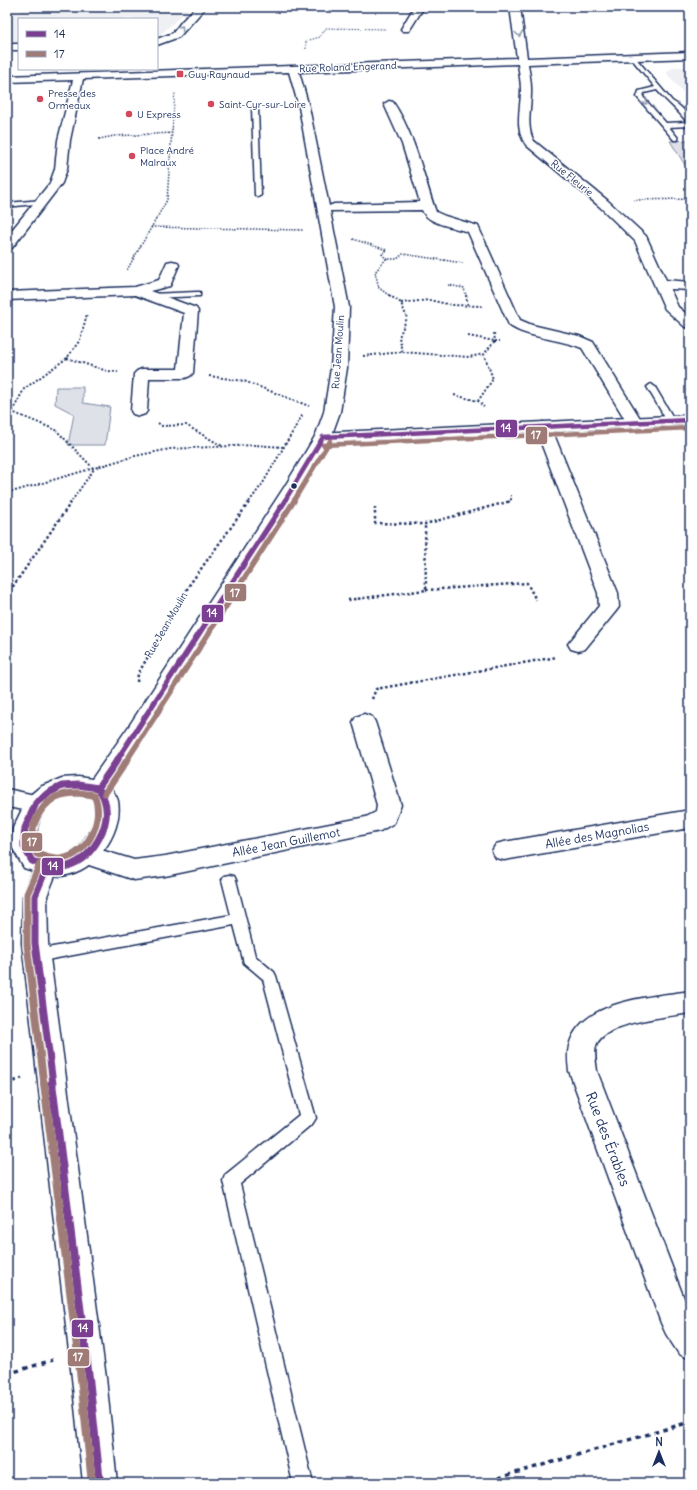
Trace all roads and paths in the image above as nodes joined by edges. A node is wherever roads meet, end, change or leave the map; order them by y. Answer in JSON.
{"nodes":[{"id":1,"x":201,"y":7,"type":"edge"},
{"id":2,"x":419,"y":7,"type":"edge"},
{"id":3,"x":515,"y":7,"type":"edge"},
{"id":4,"x":406,"y":29,"type":"joint"},
{"id":5,"x":158,"y":42,"type":"edge"},
{"id":6,"x":7,"y":47,"type":"edge"},
{"id":7,"x":18,"y":47,"type":"edge"},
{"id":8,"x":690,"y":55,"type":"edge"},
{"id":9,"x":634,"y":58,"type":"junction"},
{"id":10,"x":523,"y":62,"type":"junction"},
{"id":11,"x":299,"y":69,"type":"junction"},
{"id":12,"x":176,"y":74,"type":"junction"},
{"id":13,"x":79,"y":76,"type":"junction"},
{"id":14,"x":7,"y":79,"type":"edge"},
{"id":15,"x":659,"y":88,"type":"junction"},
{"id":16,"x":389,"y":104,"type":"dead end"},
{"id":17,"x":255,"y":108,"type":"dead end"},
{"id":18,"x":690,"y":123,"type":"edge"},
{"id":19,"x":665,"y":125,"type":"junction"},
{"id":20,"x":173,"y":134,"type":"junction"},
{"id":21,"x":99,"y":139,"type":"dead end"},
{"id":22,"x":676,"y":139,"type":"dead end"},
{"id":23,"x":258,"y":195,"type":"dead end"},
{"id":24,"x":690,"y":198,"type":"edge"},
{"id":25,"x":630,"y":201,"type":"dead end"},
{"id":26,"x":42,"y":202,"type":"junction"},
{"id":27,"x":7,"y":205,"type":"edge"},
{"id":28,"x":427,"y":206,"type":"junction"},
{"id":29,"x":334,"y":208,"type":"dead end"},
{"id":30,"x":151,"y":227,"type":"junction"},
{"id":31,"x":308,"y":230,"type":"dead end"},
{"id":32,"x":349,"y":237,"type":"dead end"},
{"id":33,"x":7,"y":245,"type":"edge"},
{"id":34,"x":386,"y":259,"type":"junction"},
{"id":35,"x":464,"y":263,"type":"dead end"},
{"id":36,"x":172,"y":265,"type":"dead end"},
{"id":37,"x":660,"y":284,"type":"junction"},
{"id":38,"x":448,"y":285,"type":"dead end"},
{"id":39,"x":690,"y":286,"type":"edge"},
{"id":40,"x":136,"y":291,"type":"junction"},
{"id":41,"x":115,"y":292,"type":"junction"},
{"id":42,"x":92,"y":293,"type":"junction"},
{"id":43,"x":197,"y":294,"type":"dead end"},
{"id":44,"x":7,"y":296,"type":"edge"},
{"id":45,"x":150,"y":296,"type":"junction"},
{"id":46,"x":401,"y":303,"type":"junction"},
{"id":47,"x":468,"y":306,"type":"junction"},
{"id":48,"x":486,"y":311,"type":"dead end"},
{"id":49,"x":690,"y":324,"type":"edge"},
{"id":50,"x":494,"y":327,"type":"dead end"},
{"id":51,"x":468,"y":336,"type":"dead end"},
{"id":52,"x":495,"y":341,"type":"junction"},
{"id":53,"x":501,"y":341,"type":"dead end"},
{"id":54,"x":402,"y":352,"type":"junction"},
{"id":55,"x":484,"y":354,"type":"junction"},
{"id":56,"x":362,"y":356,"type":"dead end"},
{"id":57,"x":67,"y":358,"type":"junction"},
{"id":58,"x":185,"y":373,"type":"junction"},
{"id":59,"x":142,"y":374,"type":"junction"},
{"id":60,"x":651,"y":387,"type":"dead end"},
{"id":61,"x":478,"y":401,"type":"dead end"},
{"id":62,"x":138,"y":411,"type":"joint"},
{"id":63,"x":7,"y":412,"type":"edge"},
{"id":64,"x":12,"y":412,"type":"junction"},
{"id":65,"x":690,"y":420,"type":"edge"},
{"id":66,"x":671,"y":421,"type":"junction"},
{"id":67,"x":7,"y":422,"type":"edge"},
{"id":68,"x":635,"y":423,"type":"junction"},
{"id":69,"x":543,"y":427,"type":"junction"},
{"id":70,"x":323,"y":437,"type":"junction"},
{"id":71,"x":223,"y":446,"type":"junction"},
{"id":72,"x":283,"y":447,"type":"junction"},
{"id":73,"x":94,"y":469,"type":"junction"},
{"id":74,"x":7,"y":492,"type":"edge"},
{"id":75,"x":511,"y":495,"type":"dead end"},
{"id":76,"x":376,"y":507,"type":"dead end"},
{"id":77,"x":425,"y":524,"type":"junction"},
{"id":78,"x":426,"y":590,"type":"junction"},
{"id":79,"x":7,"y":595,"type":"edge"},
{"id":80,"x":348,"y":600,"type":"dead end"},
{"id":81,"x":536,"y":600,"type":"dead end"},
{"id":82,"x":578,"y":644,"type":"joint"},
{"id":83,"x":138,"y":684,"type":"dead end"},
{"id":84,"x":364,"y":722,"type":"joint"},
{"id":85,"x":98,"y":788,"type":"junction"},
{"id":86,"x":7,"y":798,"type":"edge"},
{"id":87,"x":36,"y":803,"type":"junction"},
{"id":88,"x":690,"y":819,"type":"edge"},
{"id":89,"x":504,"y":851,"type":"dead end"},
{"id":90,"x":88,"y":854,"type":"junction"},
{"id":91,"x":47,"y":867,"type":"junction"},
{"id":92,"x":229,"y":880,"type":"dead end"},
{"id":93,"x":238,"y":919,"type":"junction"},
{"id":94,"x":36,"y":956,"type":"junction"},
{"id":95,"x":690,"y":1002,"type":"edge"},
{"id":96,"x":690,"y":1342,"type":"edge"},
{"id":97,"x":86,"y":1350,"type":"junction"},
{"id":98,"x":7,"y":1374,"type":"edge"},
{"id":99,"x":690,"y":1422,"type":"edge"},
{"id":100,"x":100,"y":1483,"type":"edge"},
{"id":101,"x":303,"y":1483,"type":"edge"},
{"id":102,"x":481,"y":1483,"type":"edge"}],
"edges":[{"from":5,"to":1,"type":"street","one_way":true},
{"from":2,"to":4,"type":"street"},
{"from":3,"to":10,"type":"street","name":"Rue Fleurie","one_way":true},
{"from":4,"to":11,"type":"path"},
{"from":6,"to":7,"type":"street"},
{"from":8,"to":9,"type":"street","name":"Rue Roland Engerand"},
{"from":9,"to":10,"type":"street","name":"Rue Roland Engerand"},
{"from":9,"to":15,"type":"lane"},
{"from":10,"to":11,"type":"street","name":"Rue Roland Engerand"},
{"from":10,"to":37,"type":"street","name":"Rue Fleurie"},
{"from":11,"to":12,"type":"street","name":"Rue Roland Engerand"},
{"from":11,"to":70,"type":"street","name":"Rue Jean Moulin"},
{"from":12,"to":13,"type":"street","name":"Rue Roland Engerand"},
{"from":12,"to":20,"type":"path"},
{"from":13,"to":14,"type":"street","name":"Rue Roland Engerand"},
{"from":13,"to":26,"type":"street"},
{"from":15,"to":18,"type":"lane"},
{"from":15,"to":19,"type":"lane","one_way":true},
{"from":16,"to":28,"type":"street"},
{"from":17,"to":23,"type":"lane"},
{"from":18,"to":19,"type":"lane"},
{"from":19,"to":22,"type":"lane"},
{"from":20,"to":21,"type":"path"},
{"from":20,"to":30,"type":"path"},
{"from":24,"to":25,"type":"path"},
{"from":26,"to":27,"type":"lane"},
{"from":26,"to":33,"type":"street"},
{"from":28,"to":29,"type":"street"},
{"from":28,"to":68,"type":"street"},
{"from":30,"to":31,"type":"path"},
{"from":30,"to":41,"type":"path"},
{"from":32,"to":34,"type":"path"},
{"from":34,"to":35,"type":"path"},
{"from":34,"to":46,"type":"path"},
{"from":36,"to":40,"type":"street"},
{"from":37,"to":39,"type":"street"},
{"from":37,"to":49,"type":"street","name":"Rue Fleurie"},
{"from":38,"to":47,"type":"path"},
{"from":40,"to":41,"type":"street"},
{"from":40,"to":45,"type":"street"},
{"from":41,"to":42,"type":"street"},
{"from":42,"to":44,"type":"street"},
{"from":42,"to":57,"type":"path"},
{"from":43,"to":45,"type":"lane"},
{"from":45,"to":58,"type":"street"},
{"from":46,"to":47,"type":"path"},
{"from":46,"to":54,"type":"path"},
{"from":47,"to":48,"type":"path"},
{"from":50,"to":52,"type":"path"},
{"from":51,"to":52,"type":"path"},
{"from":52,"to":53,"type":"path"},
{"from":52,"to":55,"type":"path"},
{"from":54,"to":55,"type":"path"},
{"from":54,"to":56,"type":"path"},
{"from":55,"to":61,"type":"path"},
{"from":57,"to":59,"type":"path"},
{"from":57,"to":64,"type":"path"},
{"from":58,"to":59,"type":"street"},
{"from":58,"to":72,"type":"path","name":"Rue Jean Moulin"},
{"from":59,"to":62,"type":"street"},
{"from":60,"to":66,"type":"lane"},
{"from":62,"to":71,"type":"path"},
{"from":63,"to":64,"type":"path"},
{"from":64,"to":67,"type":"path"},
{"from":64,"to":73,"type":"path"},
{"from":65,"to":66,"type":"street"},
{"from":66,"to":68,"type":"street"},
{"from":68,"to":69,"type":"street"},
{"from":69,"to":70,"type":"street"},
{"from":69,"to":82,"type":"street"},
{"from":70,"to":85,"type":"street","name":"Rue Jean Moulin"},
{"from":71,"to":72,"type":"path"},
{"from":71,"to":73,"type":"path"},
{"from":72,"to":83,"type":"path","name":"Rue Jean Moulin"},
{"from":73,"to":74,"type":"path"},
{"from":73,"to":79,"type":"path"},
{"from":75,"to":77,"type":"path"},
{"from":76,"to":77,"type":"path"},
{"from":77,"to":78,"type":"path"},
{"from":78,"to":80,"type":"path"},
{"from":78,"to":81,"type":"path"},
{"from":82,"to":84,"type":"path"},
{"from":84,"to":90,"type":"street","name":"Allée Jean Guillemot"},
{"from":85,"to":87,"type":"street"},
{"from":85,"to":90,"type":"street"},
{"from":86,"to":87,"type":"street"},
{"from":87,"to":91,"type":"street"},
{"from":88,"to":89,"type":"street","name":"Allée des Magnolias"},
{"from":90,"to":91,"type":"street"},
{"from":91,"to":94,"type":"street"},
{"from":92,"to":93,"type":"lane"},
{"from":93,"to":94,"type":"lane"},
{"from":93,"to":101,"type":"lane"},
{"from":94,"to":97,"type":"street"},
{"from":95,"to":96,"type":"street","name":"Rue des Érables"},
{"from":97,"to":98,"type":"path"},
{"from":97,"to":100,"type":"street"},
{"from":99,"to":102,"type":"path"}]}
